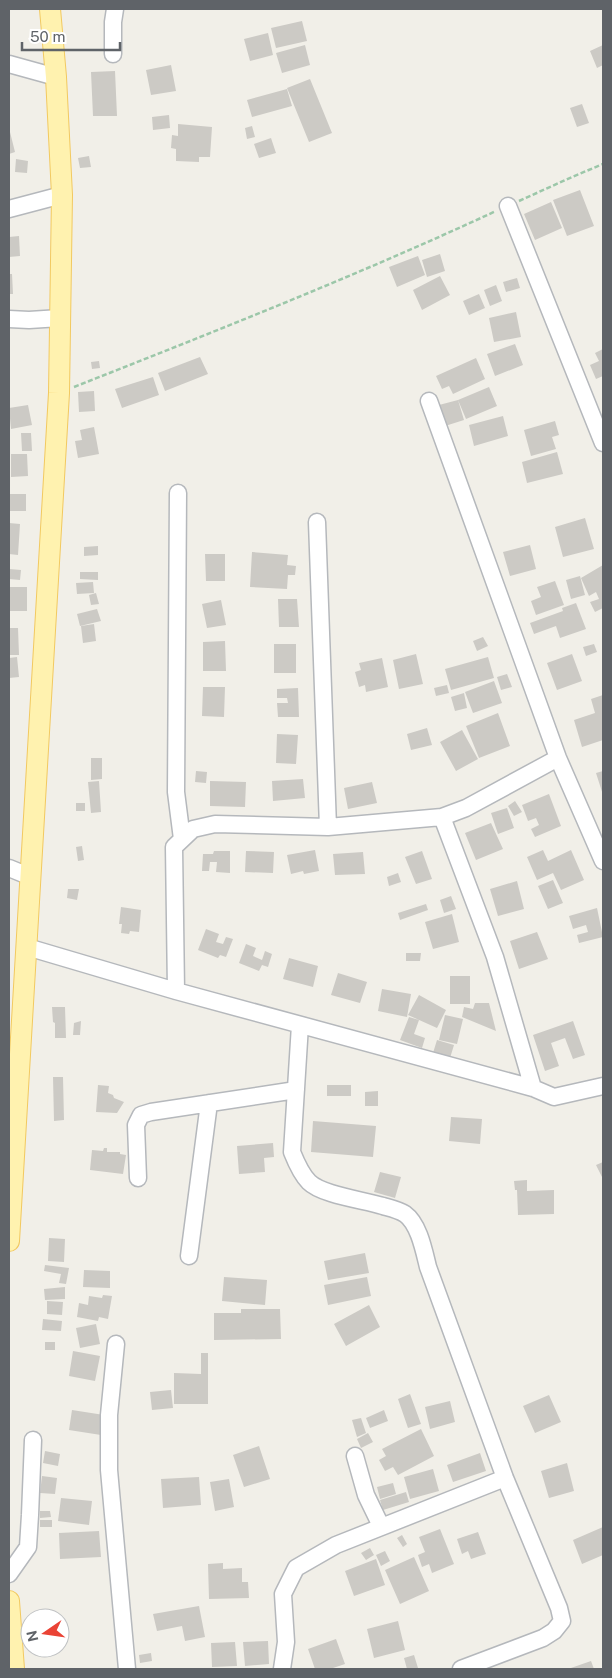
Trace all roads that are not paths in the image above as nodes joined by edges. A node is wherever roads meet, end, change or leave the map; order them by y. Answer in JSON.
{"nodes":[{"id":1,"x":50,"y":9,"type":"edge"},
{"id":2,"x":115,"y":9,"type":"edge"},
{"id":3,"x":113,"y":54,"type":"dead end"},
{"id":4,"x":9,"y":64,"type":"edge"},
{"id":5,"x":56,"y":78,"type":"junction"},
{"id":6,"x":62,"y":195,"type":"junction"},
{"id":7,"x":508,"y":206,"type":"road end"},
{"id":8,"x":9,"y":209,"type":"edge"},
{"id":9,"x":60,"y":318,"type":"junction"},
{"id":10,"x":9,"y":319,"type":"edge"},
{"id":11,"x":429,"y":401,"type":"dead end"},
{"id":12,"x":603,"y":443,"type":"edge"},
{"id":13,"x":178,"y":493,"type":"dead end"},
{"id":14,"x":317,"y":522,"type":"dead end"},
{"id":15,"x":558,"y":758,"type":"junction"},
{"id":16,"x":442,"y":817,"type":"junction"},
{"id":17,"x":328,"y":827,"type":"junction"},
{"id":18,"x":182,"y":840,"type":"junction"},
{"id":19,"x":603,"y":861,"type":"edge"},
{"id":20,"x":9,"y":868,"type":"edge"},
{"id":21,"x":31,"y":877,"type":"junction"},
{"id":22,"x":27,"y":947,"type":"junction"},
{"id":23,"x":176,"y":991,"type":"junction"},
{"id":24,"x":300,"y":1024,"type":"junction"},
{"id":25,"x":603,"y":1086,"type":"edge"},
{"id":26,"x":532,"y":1088,"type":"junction"},
{"id":27,"x":296,"y":1090,"type":"junction"},
{"id":28,"x":209,"y":1103,"type":"junction"},
{"id":29,"x":138,"y":1178,"type":"dead end"},
{"id":30,"x":10,"y":1214,"type":"edge"},
{"id":31,"x":9,"y":1241,"type":"edge"},
{"id":32,"x":190,"y":1256,"type":"dead end"},
{"id":33,"x":116,"y":1344,"type":"dead end"},
{"id":34,"x":33,"y":1440,"type":"dead end"},
{"id":35,"x":355,"y":1456,"type":"dead end"},
{"id":36,"x":505,"y":1478,"type":"junction"},
{"id":37,"x":382,"y":1526,"type":"junction"},
{"id":38,"x":9,"y":1574,"type":"edge"},
{"id":39,"x":9,"y":1601,"type":"edge"},
{"id":40,"x":14,"y":1669,"type":"edge"},
{"id":41,"x":127,"y":1669,"type":"edge"},
{"id":42,"x":282,"y":1669,"type":"edge"},
{"id":43,"x":461,"y":1669,"type":"edge"}],
"edges":[{"from":1,"to":5,"type":"main road"},
{"from":2,"to":3,"type":"street"},
{"from":4,"to":5,"type":"street"},
{"from":5,"to":6,"type":"main road"},
{"from":6,"to":8,"type":"street"},
{"from":6,"to":9,"type":"main road"},
{"from":7,"to":12,"type":"street"},
{"from":9,"to":10,"type":"street"},
{"from":9,"to":21,"type":"main road"},
{"from":11,"to":15,"type":"street"},
{"from":13,"to":18,"type":"street"},
{"from":14,"to":17,"type":"street"},
{"from":15,"to":16,"type":"street"},
{"from":15,"to":19,"type":"street"},
{"from":16,"to":17,"type":"street"},
{"from":16,"to":26,"type":"street"},
{"from":17,"to":18,"type":"street"},
{"from":18,"to":23,"type":"street"},
{"from":20,"to":21,"type":"street"},
{"from":21,"to":22,"type":"main road"},
{"from":22,"to":23,"type":"street"},
{"from":22,"to":30,"type":"main road"},
{"from":23,"to":24,"type":"street"},
{"from":24,"to":26,"type":"street"},
{"from":24,"to":27,"type":"street"},
{"from":25,"to":26,"type":"street"},
{"from":27,"to":28,"type":"street"},
{"from":27,"to":36,"type":"street"},
{"from":28,"to":29,"type":"street"},
{"from":28,"to":32,"type":"street"},
{"from":30,"to":31,"type":"main road"},
{"from":33,"to":41,"type":"street"},
{"from":34,"to":38,"type":"street"},
{"from":35,"to":37,"type":"street"},
{"from":36,"to":37,"type":"street"},
{"from":36,"to":43,"type":"street"},
{"from":37,"to":42,"type":"street"},
{"from":39,"to":40,"type":"main road"}]}
